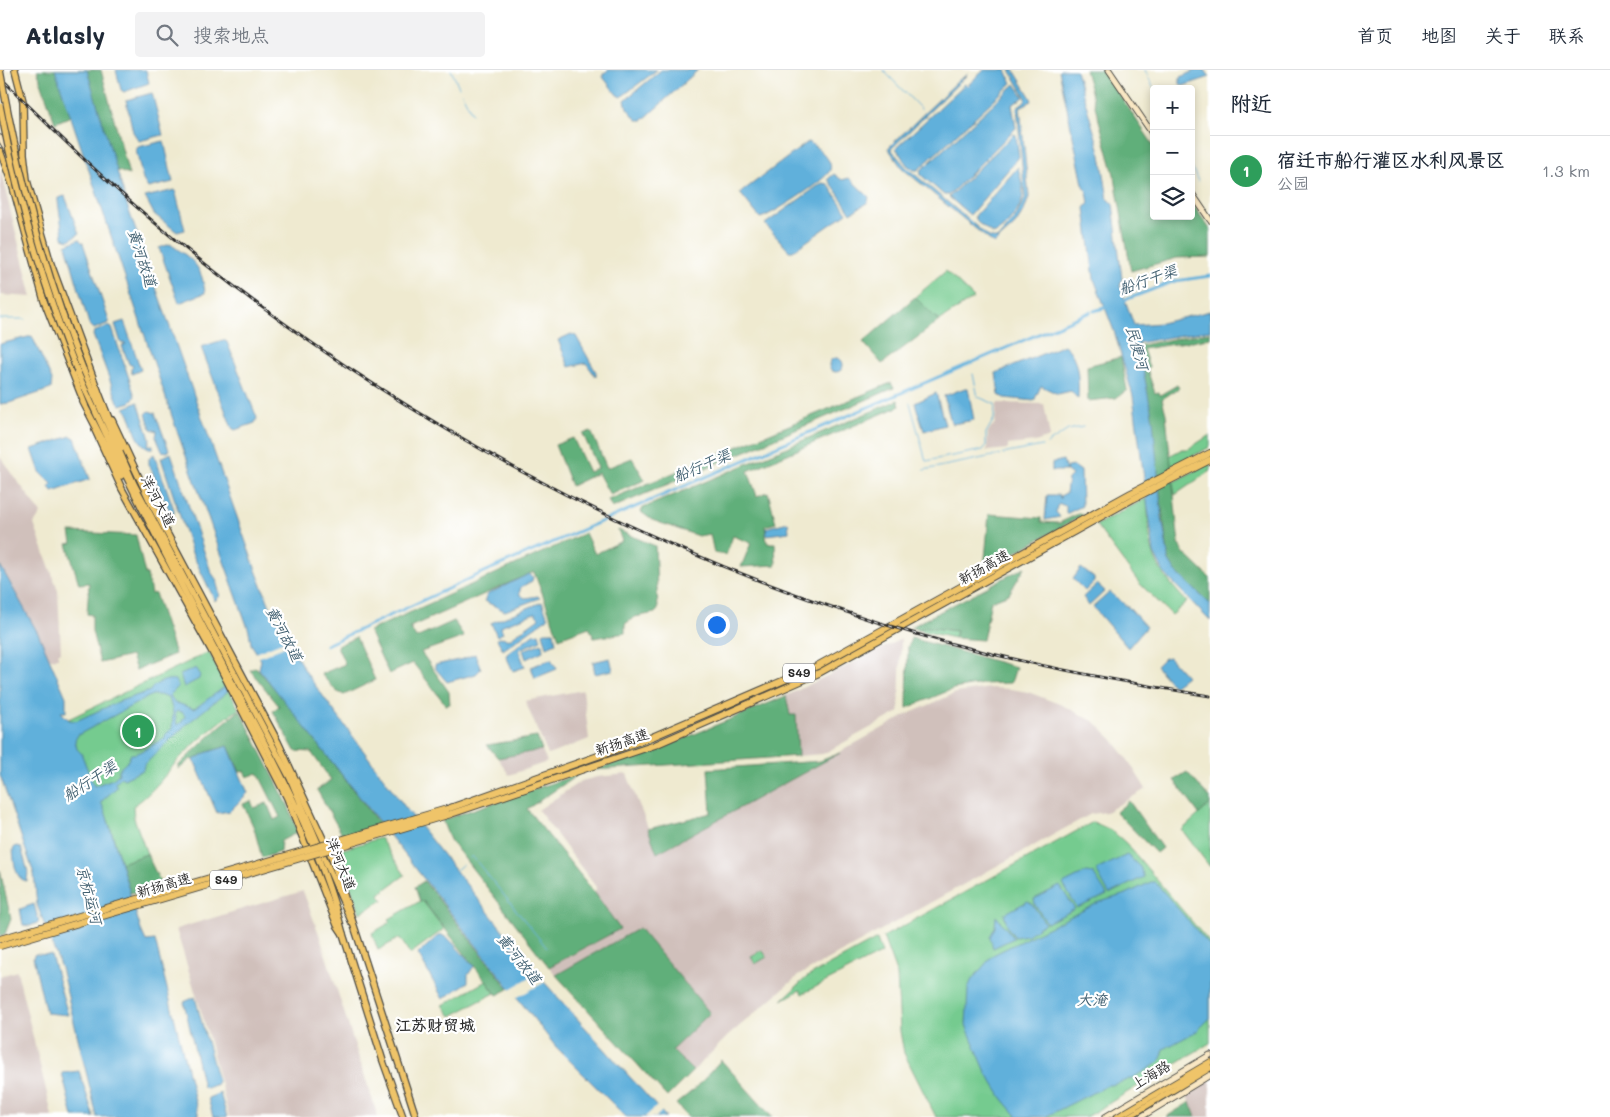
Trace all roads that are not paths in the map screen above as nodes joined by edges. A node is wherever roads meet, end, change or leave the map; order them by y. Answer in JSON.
{"nodes":[{"id":1,"x":0,"y":70,"type":"edge"},
{"id":2,"x":15,"y":70,"type":"edge"},
{"id":3,"x":1109,"y":70,"type":"edge"},
{"id":4,"x":0,"y":106,"type":"edge"},
{"id":5,"x":1150,"y":130,"type":"edge"},
{"id":6,"x":0,"y":138,"type":"edge"},
{"id":7,"x":0,"y":151,"type":"edge"},
{"id":8,"x":27,"y":180,"type":"junction"},
{"id":9,"x":1195,"y":198,"type":"edge"},
{"id":10,"x":1210,"y":220,"type":"edge"},
{"id":11,"x":80,"y":370,"type":"junction"},
{"id":12,"x":97,"y":388,"type":"junction"},
{"id":13,"x":83,"y":402,"type":"junction"},
{"id":14,"x":1210,"y":453,"type":"edge"},
{"id":15,"x":1210,"y":460,"type":"edge"},
{"id":16,"x":1172,"y":474,"type":"junction"},
{"id":17,"x":144,"y":509,"type":"junction"},
{"id":18,"x":149,"y":518,"type":"junction"},
{"id":19,"x":449,"y":811,"type":"junction"},
{"id":20,"x":352,"y":923,"type":"junction"},
{"id":21,"x":343,"y":934,"type":"junction"},
{"id":22,"x":0,"y":939,"type":"edge"},
{"id":23,"x":0,"y":946,"type":"edge"},
{"id":24,"x":1210,"y":1055,"type":"edge"},
{"id":25,"x":1210,"y":1062,"type":"edge"},
{"id":26,"x":1210,"y":1068,"type":"edge"},
{"id":27,"x":1199,"y":1072,"type":"junction"},
{"id":28,"x":1210,"y":1075,"type":"edge"},
{"id":29,"x":404,"y":1117,"type":"edge"},
{"id":30,"x":416,"y":1117,"type":"edge"},
{"id":31,"x":1106,"y":1117,"type":"edge"},
{"id":32,"x":1117,"y":1117,"type":"edge"},
{"id":33,"x":1128,"y":1117,"type":"edge"},
{"id":34,"x":1141,"y":1117,"type":"edge"}],
"edges":[{"from":1,"to":11,"type":"main road","name":"洋河大道","bridge":true},
{"from":2,"to":8,"type":"main road","name":"洋河大道"},
{"from":3,"to":5,"type":"main road"},
{"from":4,"to":11,"type":"main road","name":"洋河大道","bridge":true},
{"from":6,"to":8,"type":"main road"},
{"from":7,"to":13,"type":"main road","name":"洋河大道"},
{"from":8,"to":12,"type":"main road","name":"洋河大道"},
{"from":9,"to":10,"type":"main road"},
{"from":11,"to":17,"type":"main road","name":"洋河大道"},
{"from":12,"to":17,"type":"main road"},
{"from":12,"to":20,"type":"main road","name":"洋河大道"},
{"from":13,"to":17,"type":"main road"},
{"from":13,"to":21,"type":"main road","name":"洋河大道"},
{"from":14,"to":16,"type":"highway","name":"新扬高速","number":"S49"},
{"from":15,"to":16,"type":"highway","name":"新扬高速","number":"S49"},
{"from":16,"to":19,"type":"highway","name":"新扬高速","number":"S49"},
{"from":17,"to":18,"type":"main road","name":"洋河大道"},
{"from":18,"to":20,"type":"main road","name":"洋河大道"},
{"from":18,"to":21,"type":"main road","name":"洋河大道"},
{"from":19,"to":22,"type":"highway","name":"新扬高速","number":"S49","bridge":true},
{"from":19,"to":23,"type":"highway","name":"新扬高速","number":"S49","bridge":true},
{"from":20,"to":30,"type":"main road","name":"洋河大道"},
{"from":21,"to":29,"type":"main road","name":"洋河大道"},
{"from":24,"to":31,"type":"main road","name":"上海路"},
{"from":25,"to":27,"type":"main road","name":"上海路"},
{"from":26,"to":27,"type":"main road","name":"上海路"},
{"from":27,"to":32,"type":"main road","name":"上海路"},
{"from":27,"to":33,"type":"main road","name":"上海路"},
{"from":28,"to":34,"type":"main road"}]}
